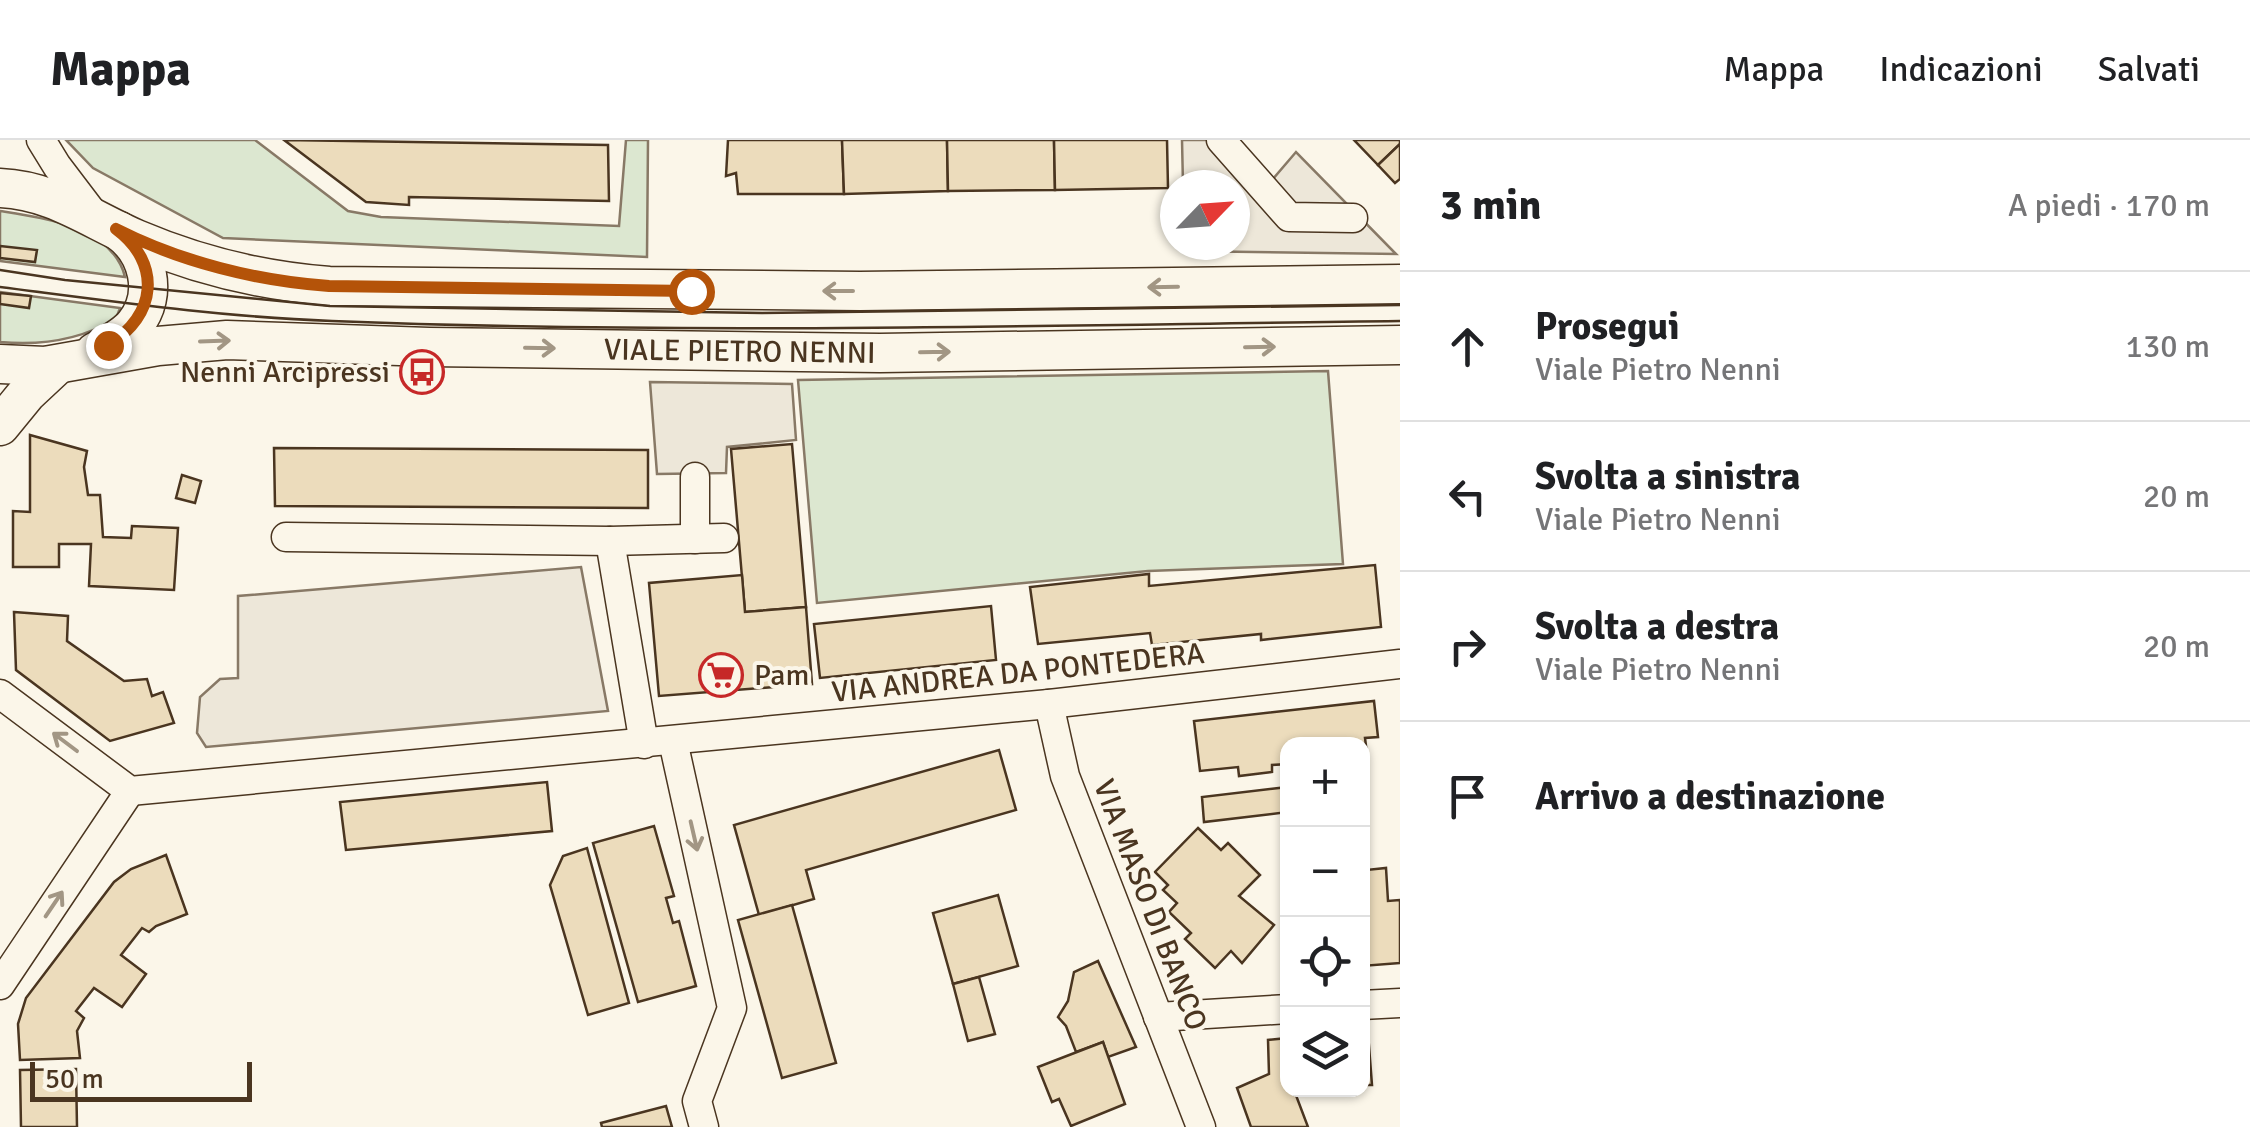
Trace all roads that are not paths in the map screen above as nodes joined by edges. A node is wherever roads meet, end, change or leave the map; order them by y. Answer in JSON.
{"nodes":[{"id":1,"x":41,"y":140,"type":"edge"},
{"id":2,"x":1221,"y":140,"type":"edge"},
{"id":3,"x":0,"y":188,"type":"edge"},
{"id":4,"x":1354,"y":218,"type":"dead end"},
{"id":5,"x":106,"y":223,"type":"junction"},
{"id":6,"x":1400,"y":284,"type":"edge"},
{"id":7,"x":1400,"y":345,"type":"edge"},
{"id":8,"x":70,"y":361,"type":"junction"},
{"id":9,"x":0,"y":364,"type":"edge"},
{"id":10,"x":0,"y":426,"type":"edge"},
{"id":11,"x":695,"y":477,"type":"dead end"},
{"id":12,"x":286,"y":537,"type":"dead end"},
{"id":13,"x":724,"y":538,"type":"dead end"},
{"id":14,"x":695,"y":539,"type":"junction"},
{"id":15,"x":610,"y":541,"type":"junction"},
{"id":16,"x":1400,"y":664,"type":"edge"},
{"id":17,"x":0,"y":694,"type":"edge"},
{"id":18,"x":1049,"y":704,"type":"junction"},
{"id":19,"x":673,"y":741,"type":"junction"},
{"id":20,"x":644,"y":744,"type":"junction"},
{"id":21,"x":130,"y":791,"type":"junction"},
{"id":22,"x":0,"y":986,"type":"edge"},
{"id":23,"x":1400,"y":1003,"type":"edge"},
{"id":24,"x":1370,"y":1005,"type":"edge"},
{"id":25,"x":1280,"y":1009,"type":"edge"},
{"id":26,"x":1158,"y":1017,"type":"junction"},
{"id":27,"x":704,"y":1127,"type":"edge"},
{"id":28,"x":1201,"y":1127,"type":"edge"}],
"edges":[{"from":1,"to":5,"type":"street"},
{"from":2,"to":4,"type":"street"},
{"from":3,"to":5,"type":"main road","name":"VIALE PIETRO NENNI"},
{"from":6,"to":5,"type":"main road","name":"VIALE PIETRO NENNI","one_way":true},
{"from":5,"to":8,"type":"main road"},
{"from":8,"to":7,"type":"main road","name":"VIALE PIETRO NENNI","one_way":true},
{"from":8,"to":9,"type":"main road","name":"VIALE PIETRO NENNI"},
{"from":8,"to":10,"type":"main road"},
{"from":11,"to":14,"type":"street"},
{"from":12,"to":15,"type":"street"},
{"from":13,"to":14,"type":"street"},
{"from":14,"to":15,"type":"street"},
{"from":15,"to":20,"type":"street"},
{"from":16,"to":18,"type":"street","name":"VIA ANDREA DA PONTEDERA"},
{"from":21,"to":17,"type":"street","one_way":true},
{"from":18,"to":19,"type":"street","name":"VIA ANDREA DA PONTEDERA"},
{"from":18,"to":26,"type":"street","name":"VIA MASO DI BANCO"},
{"from":19,"to":20,"type":"street","name":"VIA ANDREA DA PONTEDERA"},
{"from":19,"to":27,"type":"street","one_way":true},
{"from":20,"to":21,"type":"street","name":"VIA ANDREA DA PONTEDERA"},
{"from":22,"to":21,"type":"street","one_way":true},
{"from":23,"to":24,"type":"street"},
{"from":25,"to":26,"type":"street"},
{"from":26,"to":28,"type":"street","name":"VIA MASO DI BANCO"}]}
